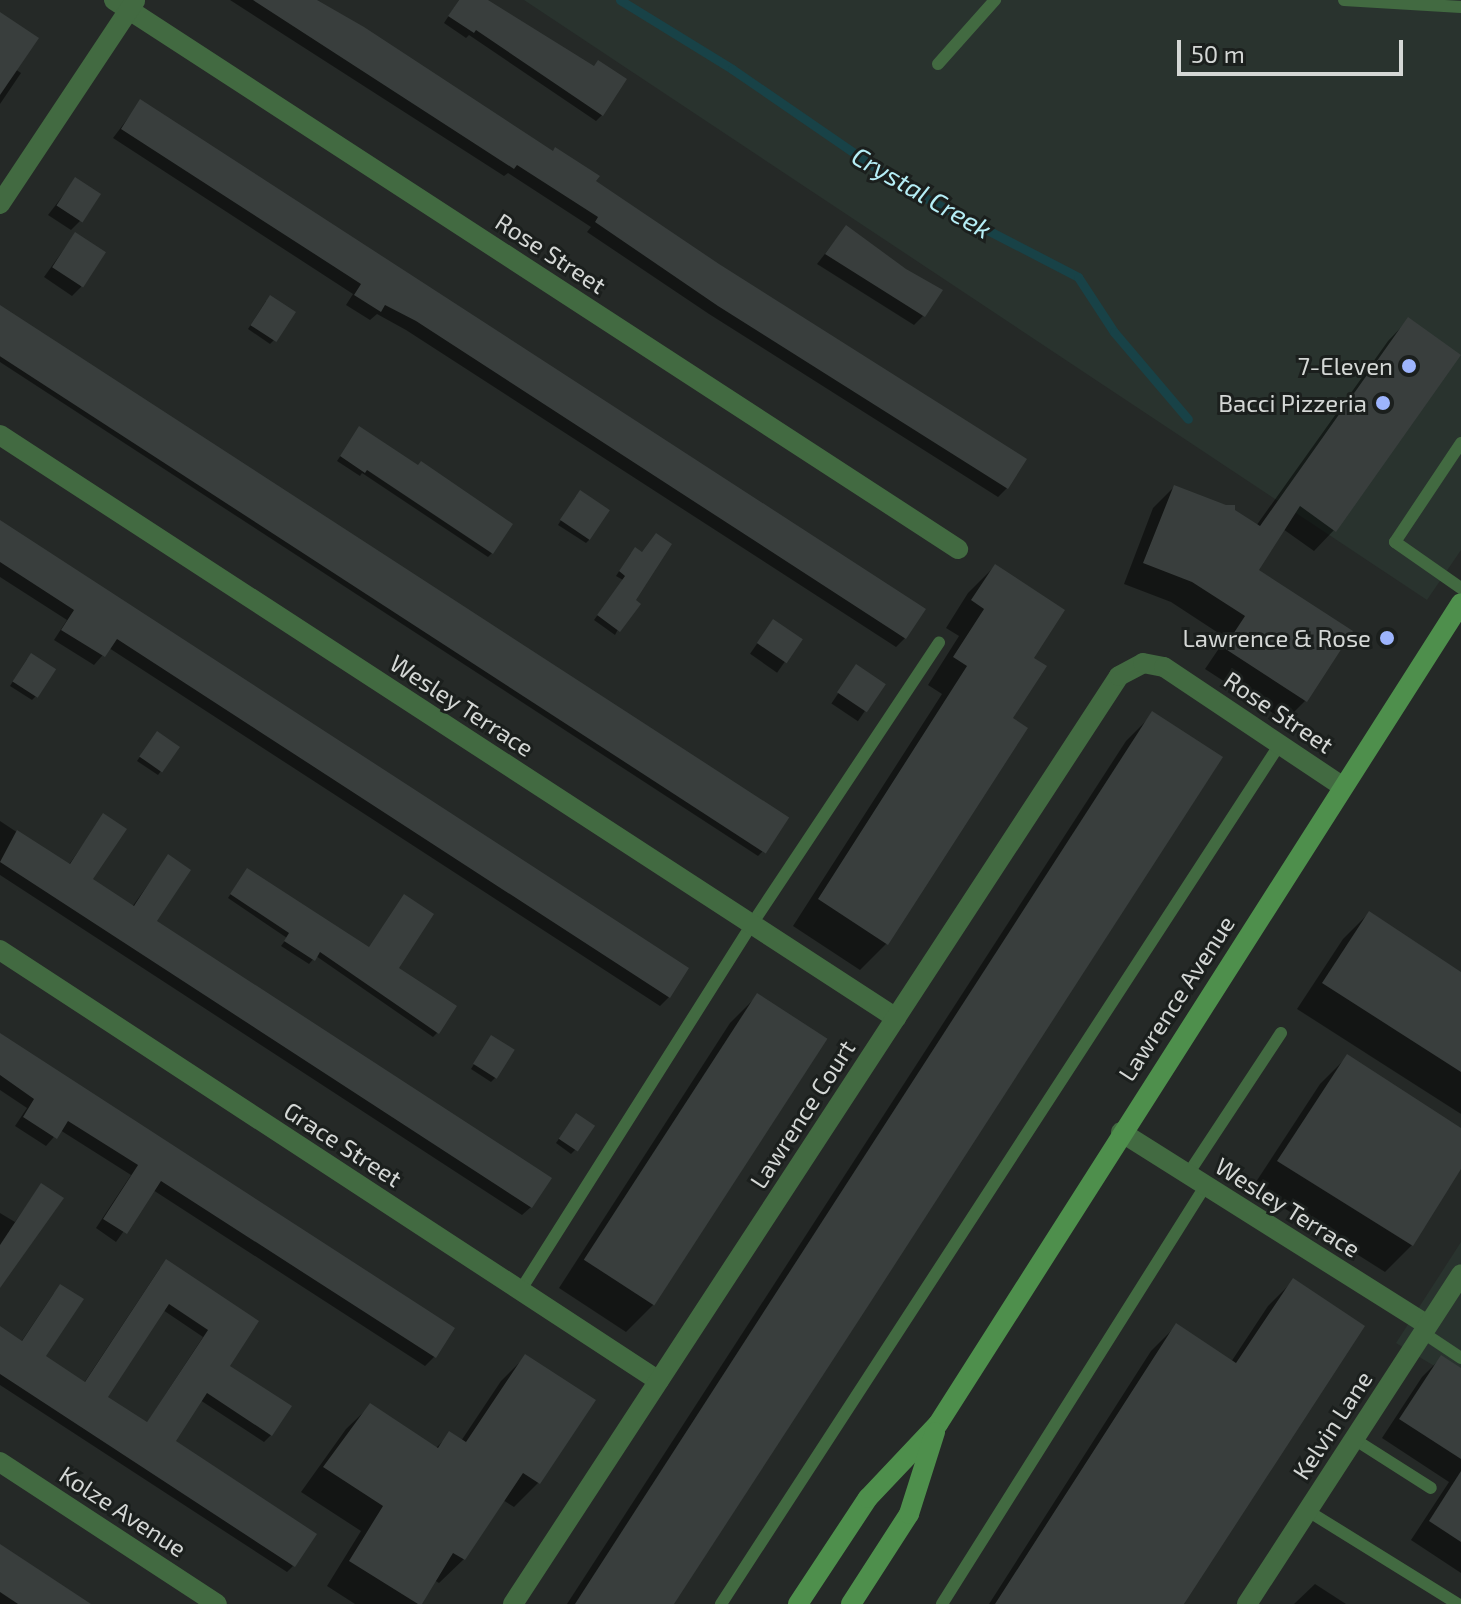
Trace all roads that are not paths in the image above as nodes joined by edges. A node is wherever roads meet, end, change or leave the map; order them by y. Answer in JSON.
{"nodes":[{"id":1,"x":995,"y":0,"type":"edge"},
{"id":2,"x":1344,"y":0,"type":"edge"},
{"id":3,"x":126,"y":3,"type":"edge"},
{"id":4,"x":1461,"y":7,"type":"edge"},
{"id":5,"x":938,"y":64,"type":"dead end"},
{"id":6,"x":0,"y":204,"type":"edge"},
{"id":7,"x":0,"y":435,"type":"edge"},
{"id":8,"x":1461,"y":443,"type":"edge"},
{"id":9,"x":958,"y":549,"type":"dead end"},
{"id":10,"x":1461,"y":588,"type":"edge"},
{"id":11,"x":1461,"y":603,"type":"edge"},
{"id":12,"x":939,"y":643,"type":"dead end"},
{"id":13,"x":1143,"y":663,"type":"joint"},
{"id":14,"x":1280,"y":744,"type":"junction"},
{"id":15,"x":1342,"y":786,"type":"junction"},
{"id":16,"x":752,"y":924,"type":"junction"},
{"id":17,"x":0,"y":950,"type":"edge"},
{"id":18,"x":896,"y":1018,"type":"junction"},
{"id":19,"x":1281,"y":1033,"type":"dead end"},
{"id":20,"x":1121,"y":1132,"type":"junction"},
{"id":21,"x":1197,"y":1180,"type":"junction"},
{"id":22,"x":1458,"y":1285,"type":"edge"},
{"id":23,"x":520,"y":1291,"type":"junction"},
{"id":24,"x":1424,"y":1329,"type":"junction"},
{"id":25,"x":1461,"y":1358,"type":"edge"},
{"id":26,"x":659,"y":1381,"type":"junction"},
{"id":27,"x":938,"y":1424,"type":"junction"},
{"id":28,"x":1354,"y":1439,"type":"junction"},
{"id":29,"x":0,"y":1462,"type":"edge"},
{"id":30,"x":1431,"y":1488,"type":"dead end"},
{"id":31,"x":1308,"y":1511,"type":"junction"},
{"id":32,"x":217,"y":1604,"type":"edge"},
{"id":33,"x":513,"y":1604,"type":"edge"},
{"id":34,"x":721,"y":1604,"type":"edge"},
{"id":35,"x":798,"y":1604,"type":"edge"},
{"id":36,"x":851,"y":1604,"type":"edge"},
{"id":37,"x":942,"y":1604,"type":"edge"},
{"id":38,"x":1247,"y":1604,"type":"edge"},
{"id":39,"x":1458,"y":1604,"type":"edge"}],
"edges":[{"from":1,"to":5,"type":"lane"},
{"from":2,"to":4,"type":"lane"},
{"from":3,"to":6,"type":"street"},
{"from":3,"to":9,"type":"street","name":"Rose Street"},
{"from":7,"to":16,"type":"street","name":"Wesley Terrace"},
{"from":8,"to":10,"type":"lane"},
{"from":11,"to":15,"type":"main road","name":"Lawrence Avenue"},
{"from":12,"to":16,"type":"lane"},
{"from":13,"to":14,"type":"street","name":"Rose Street"},
{"from":13,"to":18,"type":"street","name":"Lawrence Court"},
{"from":14,"to":15,"type":"street","name":"Rose Street"},
{"from":14,"to":34,"type":"lane"},
{"from":15,"to":20,"type":"main road","name":"Lawrence Avenue"},
{"from":16,"to":18,"type":"street","name":"Wesley Terrace"},
{"from":16,"to":23,"type":"lane"},
{"from":17,"to":23,"type":"street","name":"Grace Street"},
{"from":18,"to":26,"type":"street","name":"Lawrence Court"},
{"from":19,"to":21,"type":"lane"},
{"from":20,"to":21,"type":"street","name":"Wesley Terrace"},
{"from":20,"to":27,"type":"main road","name":"Lawrence Avenue"},
{"from":21,"to":24,"type":"street","name":"Wesley Terrace"},
{"from":21,"to":37,"type":"lane"},
{"from":22,"to":24,"type":"street","name":"Kelvin Lane"},
{"from":23,"to":26,"type":"street","name":"Grace Street"},
{"from":24,"to":25,"type":"lane"},
{"from":24,"to":28,"type":"street","name":"Kelvin Lane"},
{"from":26,"to":33,"type":"street","name":"Lawrence Court"},
{"from":27,"to":35,"type":"main road","name":"Lawrence Avenue"},
{"from":27,"to":36,"type":"main road","name":"Lawrence Avenue"},
{"from":28,"to":30,"type":"lane"},
{"from":28,"to":31,"type":"street","name":"Kelvin Lane"},
{"from":29,"to":32,"type":"street","name":"Kolze Avenue"},
{"from":31,"to":38,"type":"street","name":"Kelvin Lane"},
{"from":31,"to":39,"type":"lane"}]}
